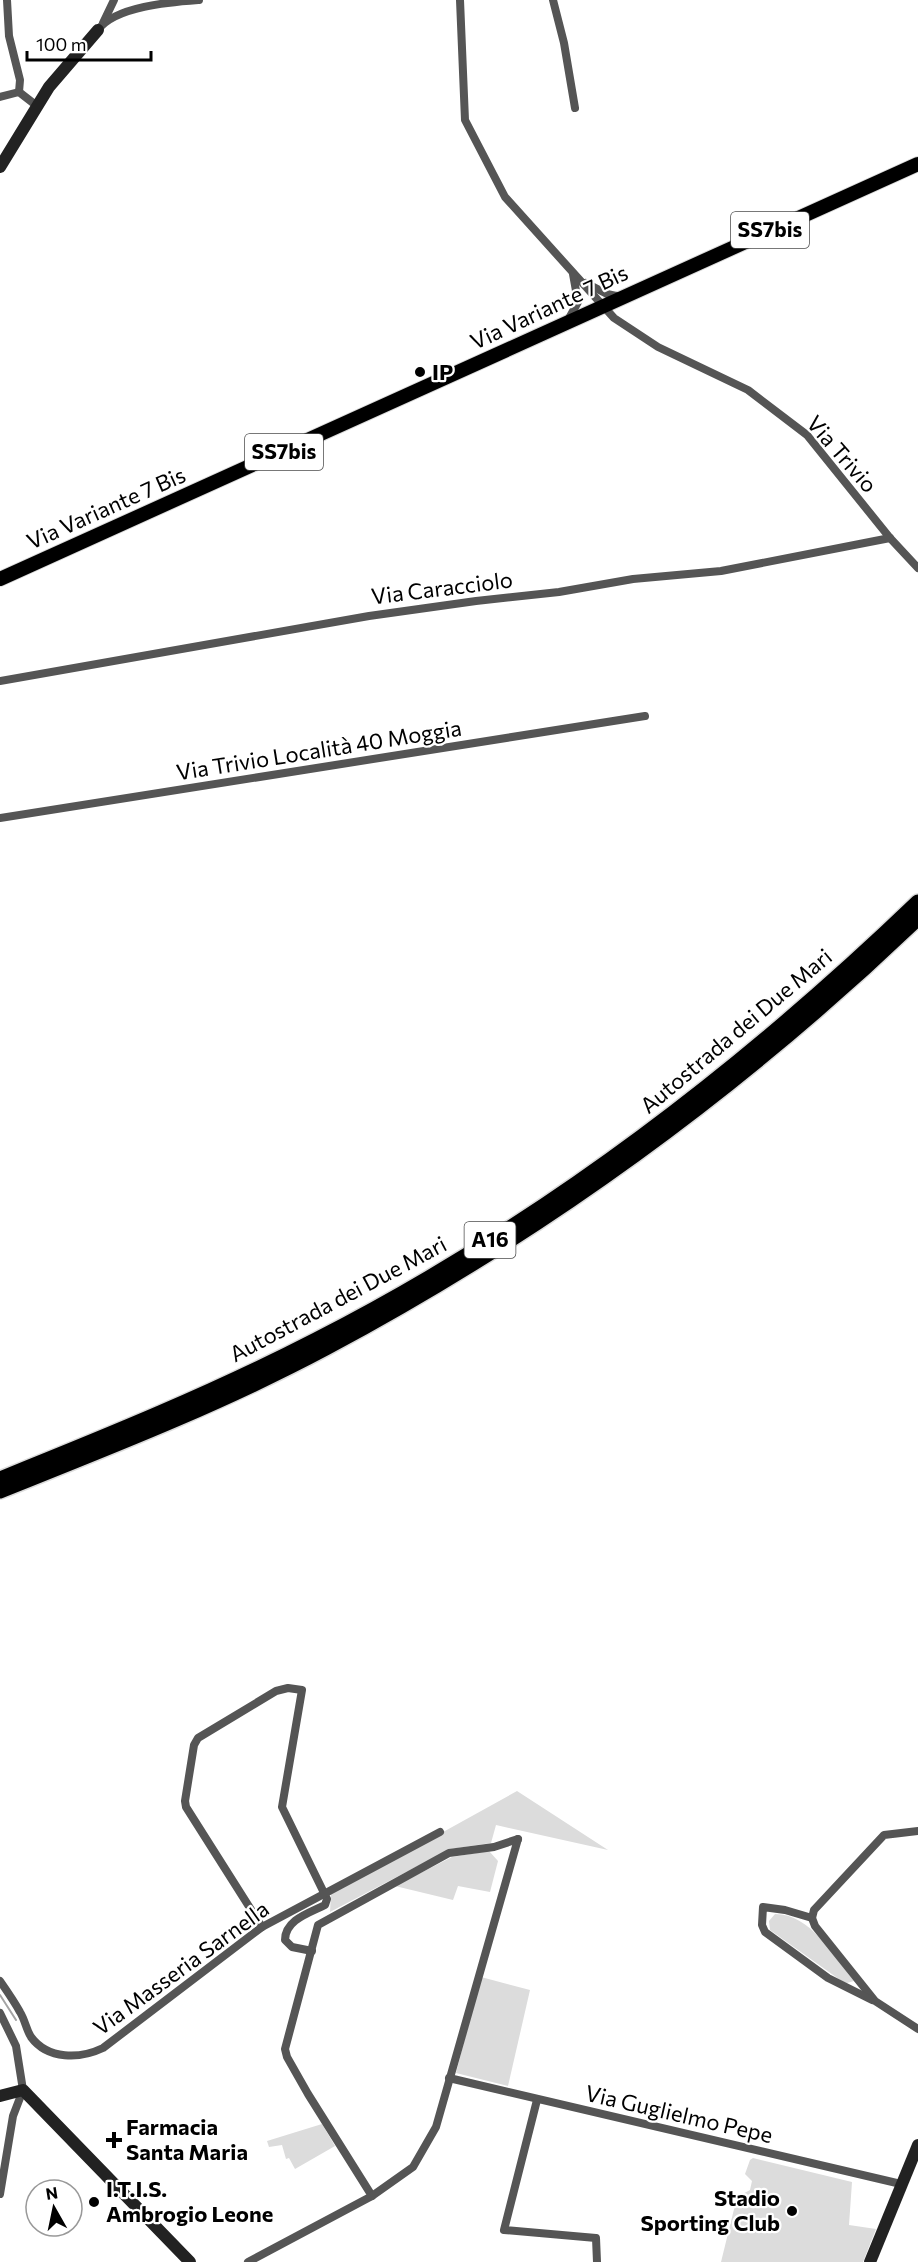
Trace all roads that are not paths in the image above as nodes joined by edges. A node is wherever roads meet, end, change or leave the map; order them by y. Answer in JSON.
{"nodes":[{"id":1,"x":7,"y":0,"type":"edge"},
{"id":2,"x":114,"y":0,"type":"edge"},
{"id":3,"x":199,"y":0,"type":"edge"},
{"id":4,"x":460,"y":0,"type":"edge"},
{"id":5,"x":553,"y":0,"type":"edge"},
{"id":6,"x":100,"y":26,"type":"junction"},
{"id":7,"x":19,"y":92,"type":"junction"},
{"id":8,"x":0,"y":97,"type":"edge"},
{"id":9,"x":37,"y":106,"type":"junction"},
{"id":10,"x":575,"y":108,"type":"dead end"},
{"id":11,"x":918,"y":164,"type":"edge"},
{"id":12,"x":0,"y":166,"type":"edge"},
{"id":13,"x":575,"y":276,"type":"junction"},
{"id":14,"x":622,"y":297,"type":"junction"},
{"id":15,"x":603,"y":305,"type":"junction"},
{"id":16,"x":567,"y":322,"type":"junction"},
{"id":17,"x":890,"y":538,"type":"junction"},
{"id":18,"x":918,"y":568,"type":"edge"},
{"id":19,"x":0,"y":579,"type":"edge"},
{"id":20,"x":0,"y":681,"type":"edge"},
{"id":21,"x":645,"y":716,"type":"dead end"},
{"id":22,"x":0,"y":818,"type":"edge"},
{"id":23,"x":918,"y":902,"type":"edge"},
{"id":24,"x":918,"y":918,"type":"edge"},
{"id":25,"x":0,"y":1479,"type":"edge"},
{"id":26,"x":0,"y":1491,"type":"edge"},
{"id":27,"x":918,"y":1831,"type":"edge"},
{"id":28,"x":440,"y":1832,"type":"dead end"},
{"id":29,"x":326,"y":1893,"type":"junction"},
{"id":30,"x":812,"y":1918,"type":"junction"},
{"id":31,"x":262,"y":1928,"type":"junction"},
{"id":32,"x":312,"y":1951,"type":"junction"},
{"id":33,"x":0,"y":1981,"type":"edge"},
{"id":34,"x":874,"y":2001,"type":"junction"},
{"id":35,"x":0,"y":2013,"type":"edge"},
{"id":36,"x":24,"y":2024,"type":"junction"},
{"id":37,"x":918,"y":2029,"type":"edge"},
{"id":38,"x":10,"y":2031,"type":"junction"},
{"id":39,"x":449,"y":2078,"type":"junction"},
{"id":40,"x":23,"y":2090,"type":"junction"},
{"id":41,"x":0,"y":2096,"type":"edge"},
{"id":42,"x":537,"y":2100,"type":"junction"},
{"id":43,"x":918,"y":2145,"type":"edge"},
{"id":44,"x":901,"y":2184,"type":"junction"},
{"id":45,"x":0,"y":2194,"type":"edge"},
{"id":46,"x":372,"y":2196,"type":"junction"},
{"id":47,"x":190,"y":2262,"type":"edge"},
{"id":48,"x":248,"y":2262,"type":"edge"},
{"id":49,"x":597,"y":2262,"type":"edge"},
{"id":50,"x":870,"y":2262,"type":"edge"}],
"edges":[{"from":1,"to":7,"type":"street"},
{"from":2,"to":6,"type":"street"},
{"from":3,"to":6,"type":"street"},
{"from":4,"to":13,"type":"street","name":"Via Trivio"},
{"from":5,"to":10,"type":"street"},
{"from":6,"to":9,"type":"street"},
{"from":7,"to":8,"type":"street"},
{"from":7,"to":9,"type":"street"},
{"from":9,"to":12,"type":"street"},
{"from":11,"to":14,"type":"main road","name":"Via Variante 7 Bis","number":"SS7bis"},
{"from":13,"to":14,"type":"street"},
{"from":13,"to":15,"type":"street","name":"Via Trivio"},
{"from":13,"to":16,"type":"street"},
{"from":14,"to":15,"type":"main road","name":"Via Variante 7 Bis","number":"SS7bis"},
{"from":15,"to":16,"type":"main road","name":"Via Variante 7 Bis","number":"SS7bis"},
{"from":15,"to":17,"type":"street","name":"Via Trivio"},
{"from":16,"to":19,"type":"main road","name":"Via Variante 7 Bis","number":"SS7bis"},
{"from":17,"to":18,"type":"street","name":"Via Trivio"},
{"from":17,"to":20,"type":"street","name":"Via Caracciolo"},
{"from":21,"to":22,"type":"street","name":"Via Trivio Località 40 Moggia"},
{"from":23,"to":25,"type":"highway","name":"Autostrada dei Due Mari","number":"A16"},
{"from":24,"to":26,"type":"highway","name":"Autostrada dei Due Mari","number":"A16"},
{"from":27,"to":30,"type":"street"},
{"from":28,"to":29,"type":"street","name":"Via Masseria Sarnella"},
{"from":29,"to":31,"type":"street","name":"Via Masseria Sarnella"},
{"from":29,"to":31,"type":"street"},
{"from":29,"to":32,"type":"street"},
{"from":30,"to":34,"type":"street"},
{"from":30,"to":34,"type":"street"},
{"from":31,"to":36,"type":"street","name":"Via Masseria Sarnella"},
{"from":32,"to":39,"type":"street"},
{"from":32,"to":46,"type":"street"},
{"from":33,"to":36,"type":"street","name":"Via Masseria Sarnella"},
{"from":34,"to":37,"type":"street"},
{"from":35,"to":38,"type":"street"},
{"from":36,"to":38,"type":"street"},
{"from":38,"to":40,"type":"street"},
{"from":39,"to":42,"type":"street","name":"Via Guglielmo Pepe"},
{"from":39,"to":46,"type":"street"},
{"from":40,"to":41,"type":"street"},
{"from":40,"to":45,"type":"street"},
{"from":40,"to":47,"type":"street"},
{"from":42,"to":44,"type":"street","name":"Via Guglielmo Pepe"},
{"from":42,"to":49,"type":"street"},
{"from":43,"to":44,"type":"street"},
{"from":44,"to":50,"type":"street"},
{"from":46,"to":48,"type":"street"}]}
